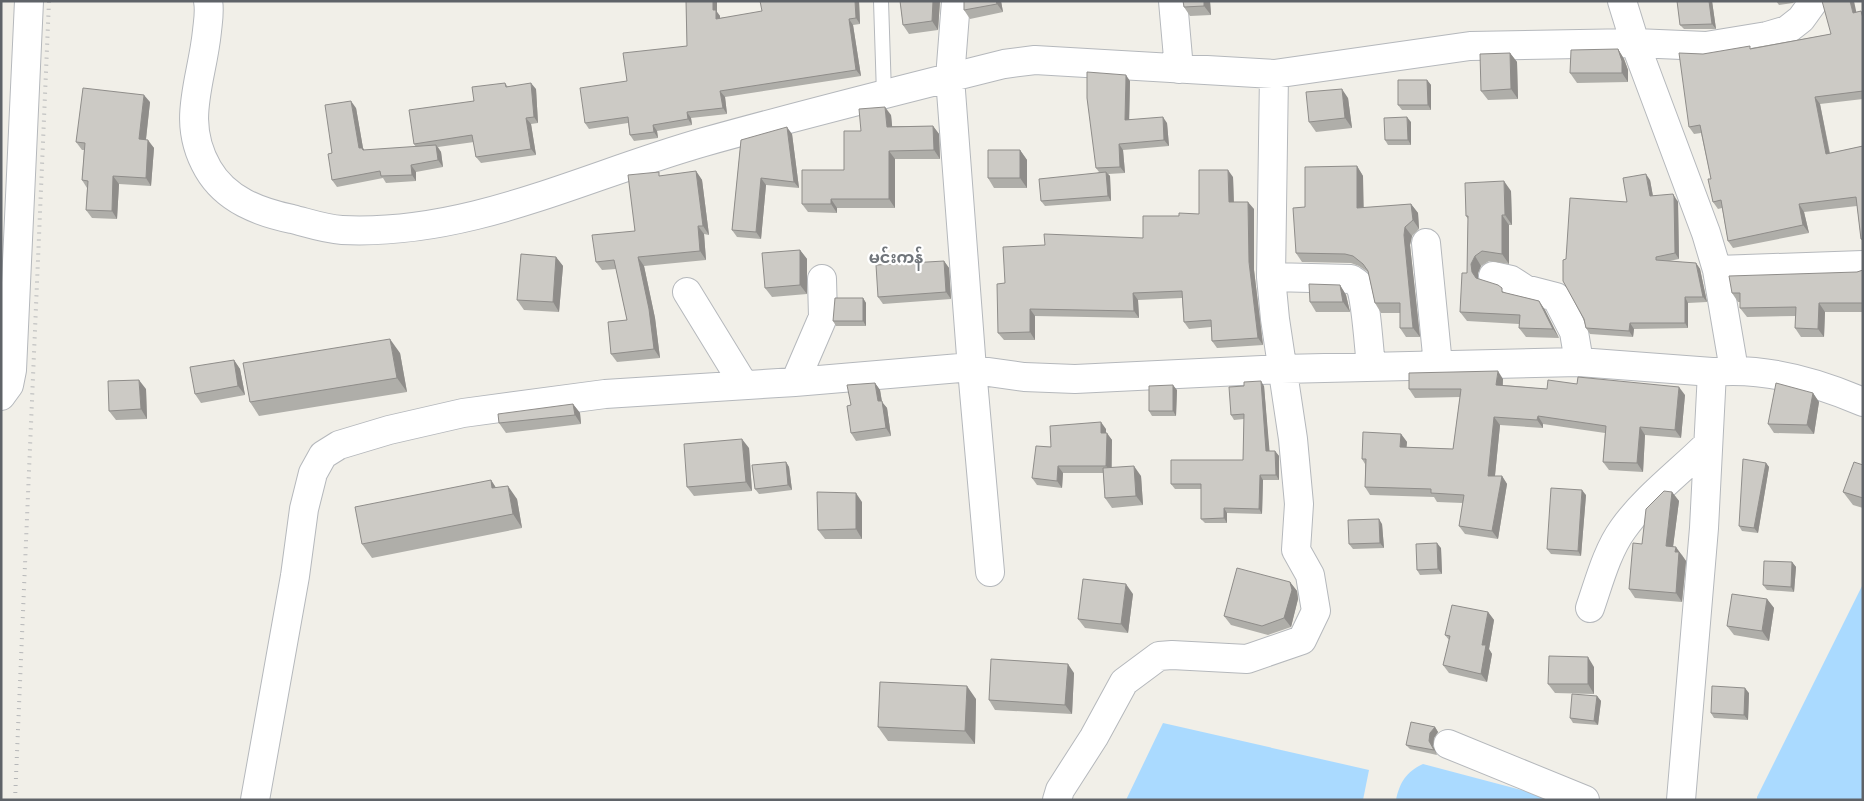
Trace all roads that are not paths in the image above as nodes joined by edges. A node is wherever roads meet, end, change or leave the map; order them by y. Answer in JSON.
{"nodes":[{"id":1,"x":29,"y":1,"type":"edge"},
{"id":2,"x":208,"y":1,"type":"edge"},
{"id":3,"x":881,"y":1,"type":"edge"},
{"id":4,"x":956,"y":1,"type":"edge"},
{"id":5,"x":1173,"y":1,"type":"edge"},
{"id":6,"x":1622,"y":1,"type":"edge"},
{"id":7,"x":1814,"y":1,"type":"edge"},
{"id":8,"x":1635,"y":43,"type":"junction"},
{"id":9,"x":1179,"y":68,"type":"junction"},
{"id":10,"x":1274,"y":74,"type":"junction"},
{"id":11,"x":950,"y":78,"type":"junction"},
{"id":12,"x":884,"y":94,"type":"junction"},
{"id":13,"x":1426,"y":243,"type":"dead end"},
{"id":14,"x":1863,"y":265,"type":"edge"},
{"id":15,"x":1717,"y":270,"type":"junction"},
{"id":16,"x":1493,"y":276,"type":"dead end"},
{"id":17,"x":1271,"y":277,"type":"junction"},
{"id":18,"x":822,"y":279,"type":"dead end"},
{"id":19,"x":687,"y":292,"type":"dead end"},
{"id":20,"x":1579,"y":362,"type":"junction"},
{"id":21,"x":1438,"y":365,"type":"junction"},
{"id":22,"x":1372,"y":366,"type":"junction"},
{"id":23,"x":972,"y":368,"type":"junction"},
{"id":24,"x":1282,"y":369,"type":"junction"},
{"id":25,"x":1723,"y":371,"type":"junction"},
{"id":26,"x":794,"y":382,"type":"junction"},
{"id":27,"x":744,"y":384,"type":"junction"},
{"id":28,"x":1,"y":396,"type":"edge"},
{"id":29,"x":1863,"y":402,"type":"edge"},
{"id":30,"x":1708,"y":444,"type":"junction"},
{"id":31,"x":990,"y":572,"type":"dead end"},
{"id":32,"x":1590,"y":608,"type":"dead end"},
{"id":33,"x":1448,"y":744,"type":"dead end"},
{"id":34,"x":255,"y":800,"type":"edge"},
{"id":35,"x":1057,"y":800,"type":"edge"},
{"id":36,"x":1586,"y":800,"type":"edge"},
{"id":37,"x":1681,"y":800,"type":"edge"}],
"edges":[{"from":1,"to":28,"type":"street"},
{"from":2,"to":12,"type":"street"},
{"from":3,"to":12,"type":"lane"},
{"from":4,"to":11,"type":"street"},
{"from":5,"to":9,"type":"street"},
{"from":6,"to":8,"type":"street"},
{"from":7,"to":8,"type":"street"},
{"from":8,"to":10,"type":"street"},
{"from":8,"to":15,"type":"street"},
{"from":9,"to":10,"type":"street"},
{"from":9,"to":11,"type":"street"},
{"from":10,"to":17,"type":"street"},
{"from":11,"to":12,"type":"street"},
{"from":11,"to":23,"type":"street"},
{"from":13,"to":21,"type":"street"},
{"from":14,"to":15,"type":"street"},
{"from":15,"to":25,"type":"street"},
{"from":16,"to":20,"type":"street"},
{"from":17,"to":22,"type":"street"},
{"from":17,"to":24,"type":"street"},
{"from":18,"to":26,"type":"street"},
{"from":19,"to":27,"type":"street"},
{"from":20,"to":21,"type":"street"},
{"from":20,"to":25,"type":"street"},
{"from":21,"to":22,"type":"street"},
{"from":22,"to":24,"type":"street"},
{"from":23,"to":24,"type":"street"},
{"from":23,"to":26,"type":"street"},
{"from":23,"to":31,"type":"street"},
{"from":24,"to":35,"type":"street"},
{"from":25,"to":29,"type":"street"},
{"from":25,"to":30,"type":"street"},
{"from":26,"to":27,"type":"street"},
{"from":27,"to":34,"type":"street"},
{"from":30,"to":32,"type":"street"},
{"from":30,"to":37,"type":"street"},
{"from":33,"to":36,"type":"street"}]}
